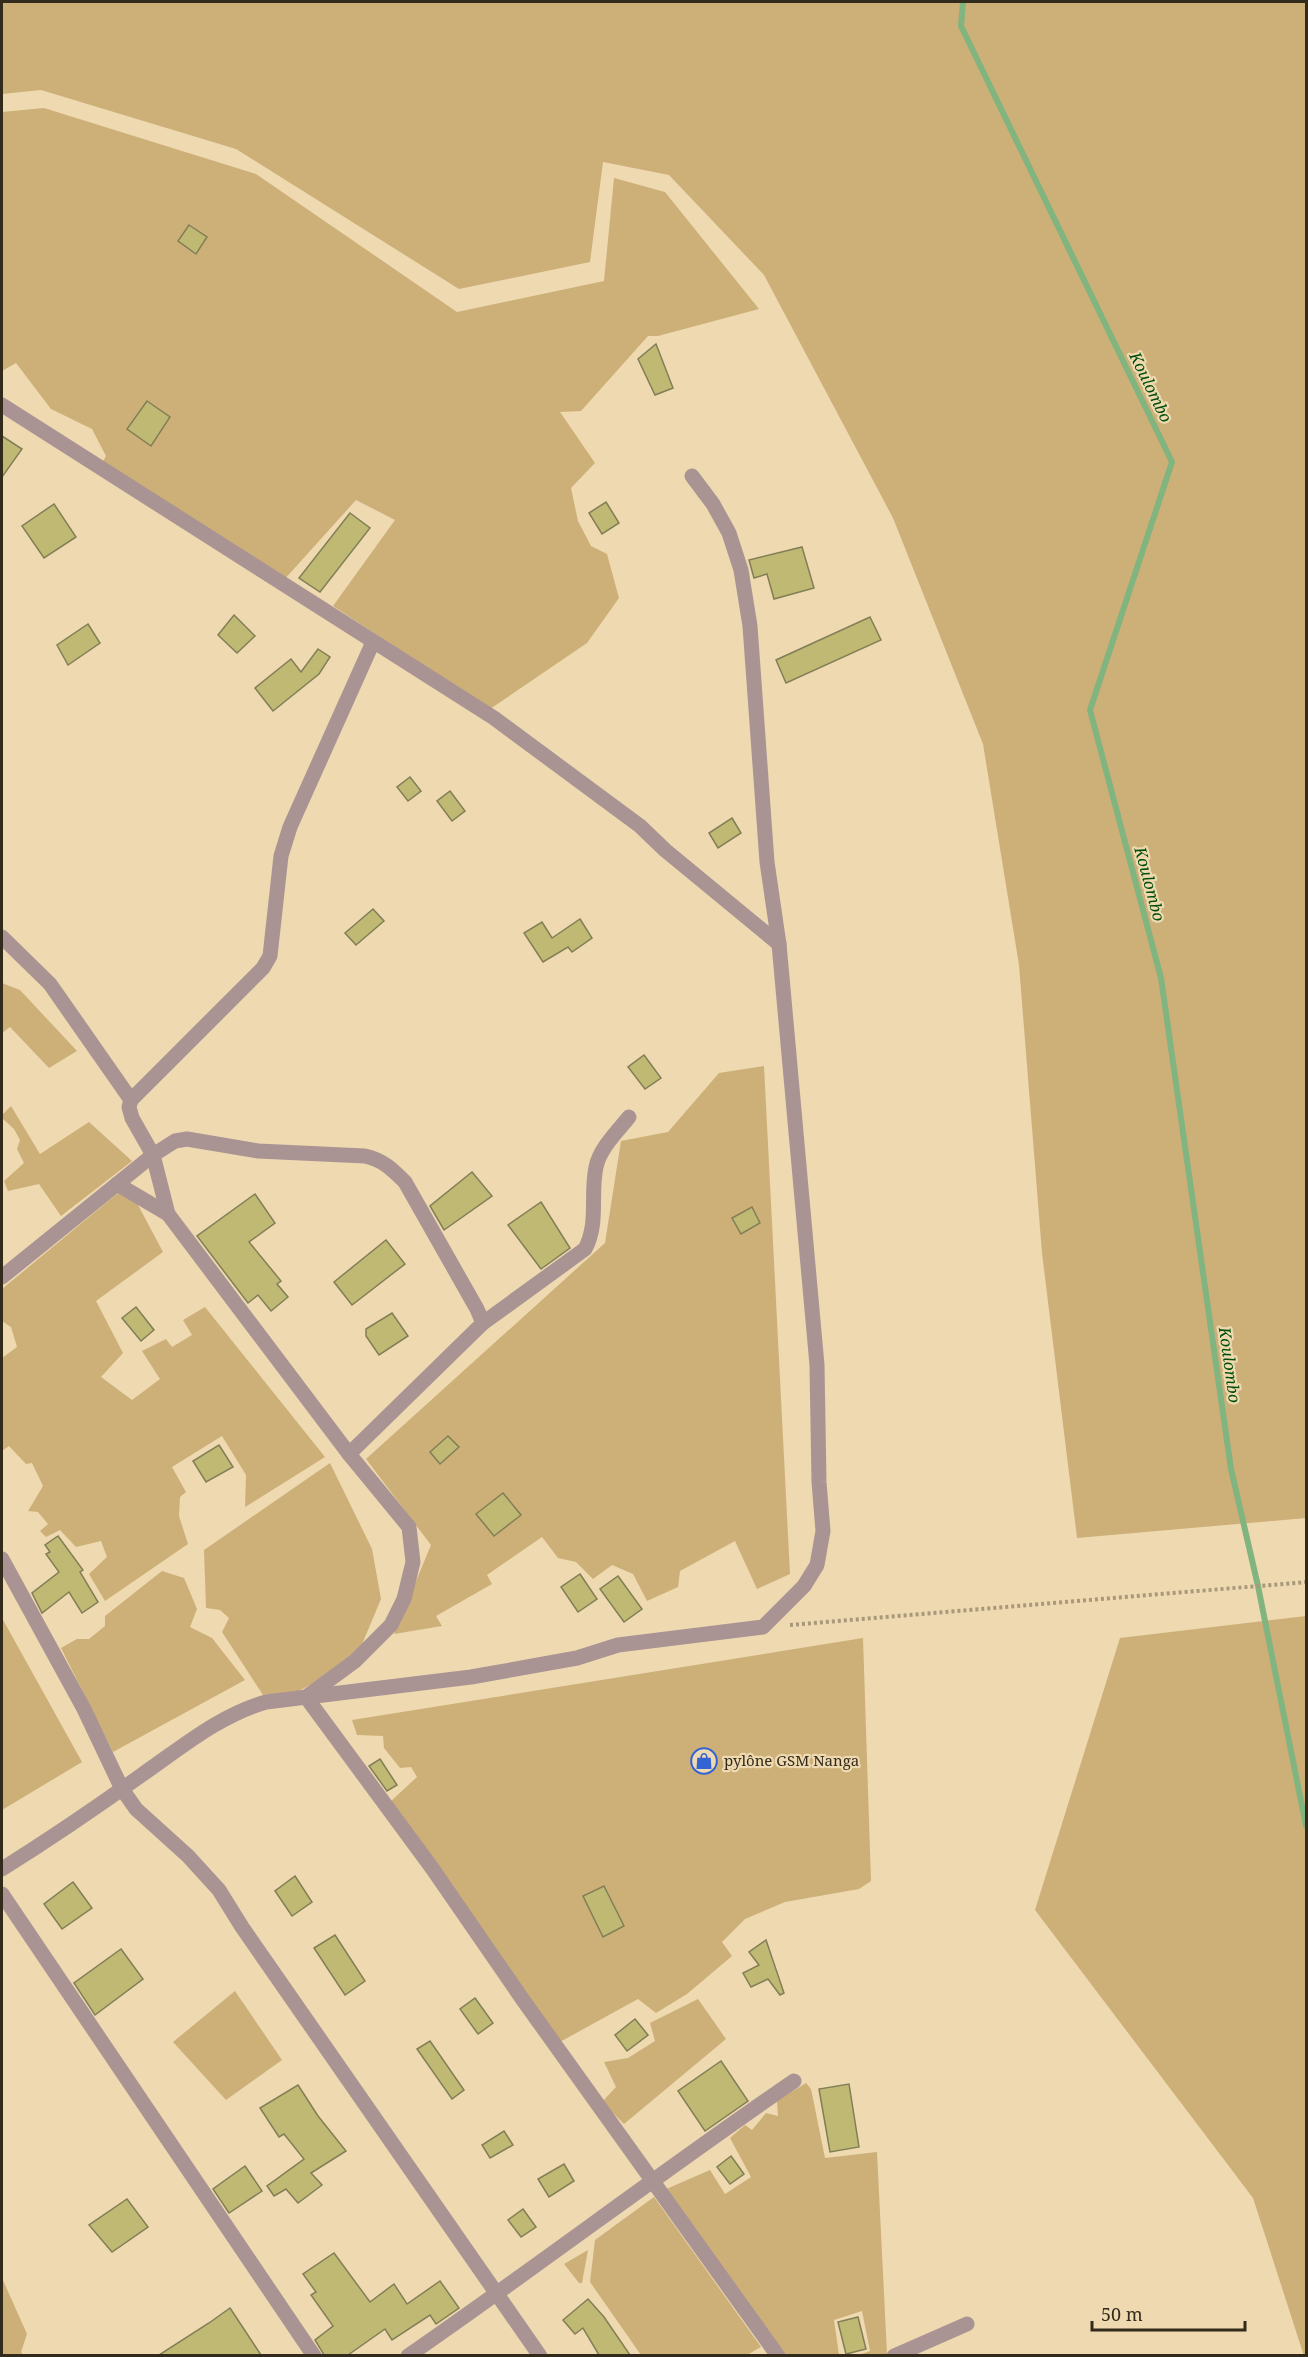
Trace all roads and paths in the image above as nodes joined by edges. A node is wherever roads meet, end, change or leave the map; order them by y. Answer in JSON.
{"nodes":[{"id":1,"x":2,"y":405,"type":"edge"},
{"id":2,"x":692,"y":476,"type":"dead end"},
{"id":3,"x":373,"y":642,"type":"junction"},
{"id":4,"x":2,"y":937,"type":"edge"},
{"id":5,"x":779,"y":944,"type":"junction"},
{"id":6,"x":131,"y":1100,"type":"junction"},
{"id":7,"x":629,"y":1117,"type":"dead end"},
{"id":8,"x":153,"y":1155,"type":"junction"},
{"id":9,"x":117,"y":1184,"type":"junction"},
{"id":10,"x":168,"y":1214,"type":"junction"},
{"id":11,"x":2,"y":1277,"type":"edge"},
{"id":12,"x":483,"y":1323,"type":"junction"},
{"id":13,"x":349,"y":1454,"type":"junction"},
{"id":14,"x":2,"y":1560,"type":"edge"},
{"id":15,"x":1306,"y":1582,"type":"edge"},
{"id":16,"x":763,"y":1627,"type":"junction"},
{"id":17,"x":306,"y":1697,"type":"junction"},
{"id":18,"x":122,"y":1789,"type":"junction"},
{"id":19,"x":2,"y":1869,"type":"edge"},
{"id":20,"x":2,"y":1894,"type":"edge"},
{"id":21,"x":794,"y":2081,"type":"dead end"},
{"id":22,"x":653,"y":2180,"type":"junction"},
{"id":23,"x":499,"y":2293,"type":"junction"},
{"id":24,"x":967,"y":2324,"type":"dead end"},
{"id":25,"x":314,"y":2355,"type":"edge"},
{"id":26,"x":408,"y":2355,"type":"edge"},
{"id":27,"x":540,"y":2355,"type":"edge"},
{"id":28,"x":778,"y":2355,"type":"edge"},
{"id":29,"x":894,"y":2355,"type":"edge"}],
"edges":[{"from":1,"to":3,"type":"street"},
{"from":2,"to":5,"type":"street"},
{"from":3,"to":5,"type":"street"},
{"from":3,"to":6,"type":"street"},
{"from":4,"to":6,"type":"street"},
{"from":5,"to":16,"type":"street"},
{"from":6,"to":8,"type":"street"},
{"from":7,"to":12,"type":"street"},
{"from":8,"to":9,"type":"street"},
{"from":8,"to":10,"type":"street"},
{"from":8,"to":12,"type":"street"},
{"from":9,"to":10,"type":"street"},
{"from":9,"to":11,"type":"street"},
{"from":10,"to":13,"type":"street"},
{"from":12,"to":13,"type":"street"},
{"from":13,"to":17,"type":"street"},
{"from":14,"to":18,"type":"street"},
{"from":15,"to":16,"type":"path"},
{"from":16,"to":17,"type":"street"},
{"from":17,"to":18,"type":"street"},
{"from":17,"to":22,"type":"street"},
{"from":18,"to":19,"type":"street"},
{"from":18,"to":23,"type":"street"},
{"from":20,"to":25,"type":"street"},
{"from":21,"to":22,"type":"street"},
{"from":22,"to":23,"type":"street"},
{"from":22,"to":28,"type":"street"},
{"from":23,"to":26,"type":"street"},
{"from":23,"to":27,"type":"street"},
{"from":24,"to":29,"type":"street"}]}
